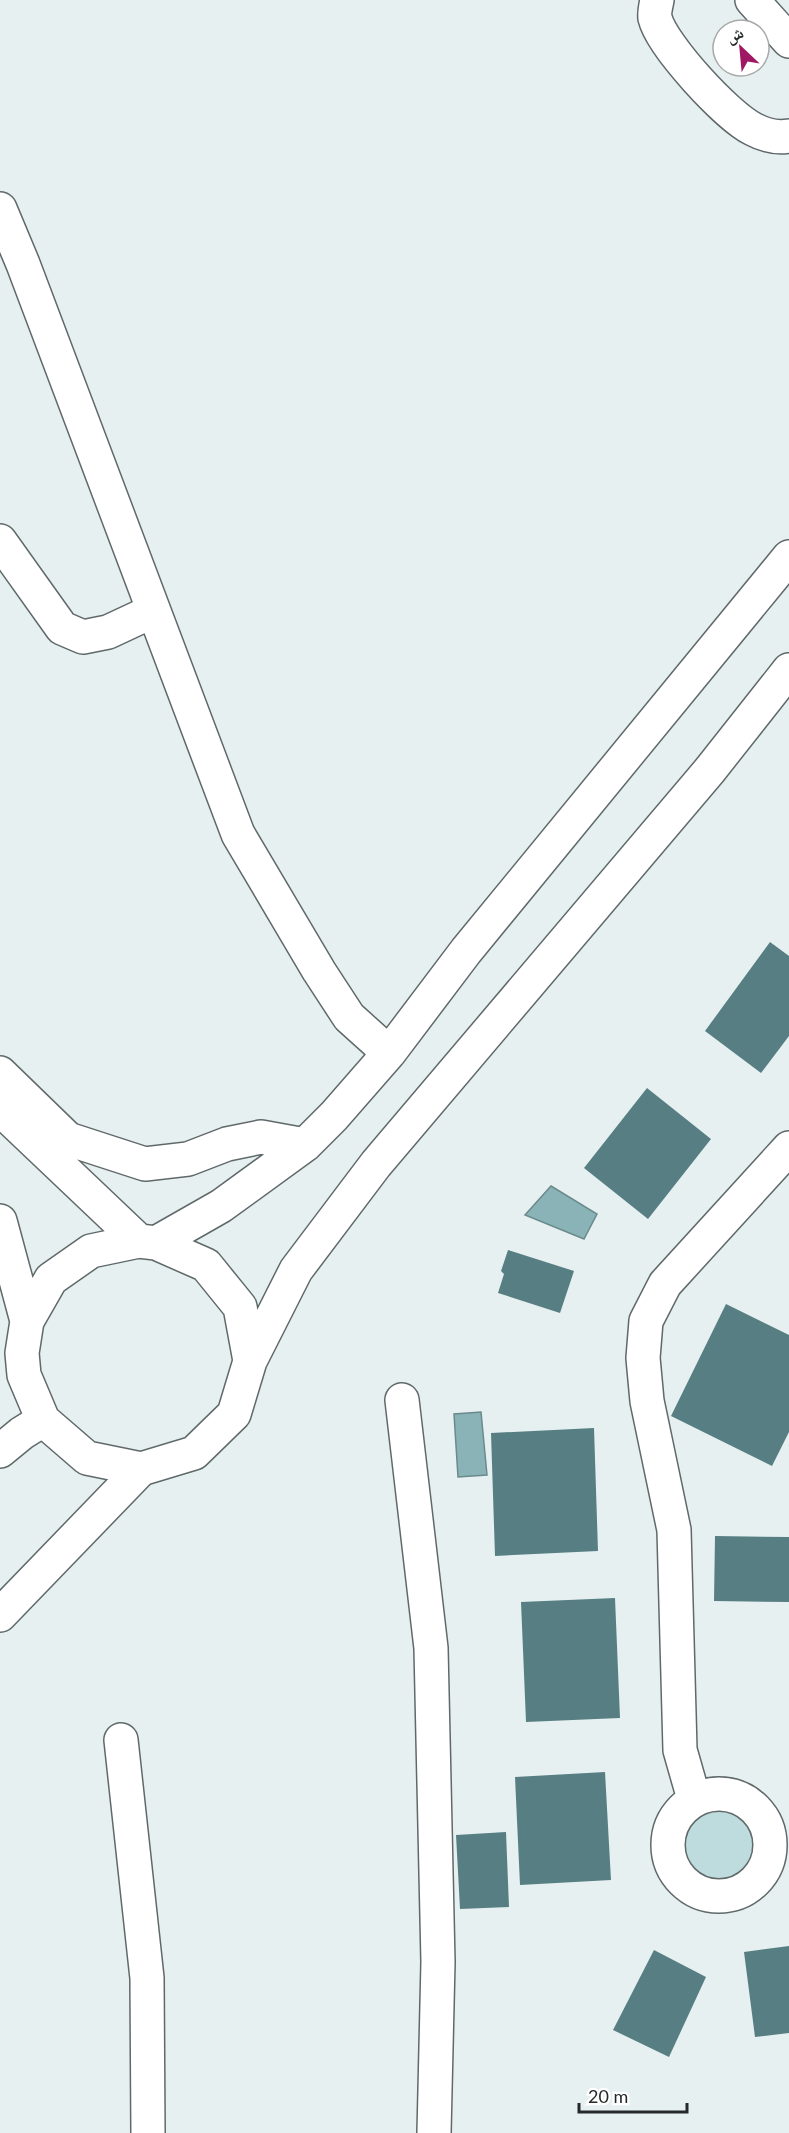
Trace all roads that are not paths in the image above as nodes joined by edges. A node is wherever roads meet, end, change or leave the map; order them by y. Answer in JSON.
{"nodes":[{"id":1,"x":657,"y":0,"type":"edge"},
{"id":2,"x":752,"y":0,"type":"edge"},
{"id":3,"x":789,"y":41,"type":"edge"},
{"id":4,"x":789,"y":136,"type":"edge"},
{"id":5,"x":0,"y":208,"type":"edge"},
{"id":6,"x":12,"y":270,"type":"edge"},
{"id":7,"x":0,"y":541,"type":"edge"},
{"id":8,"x":789,"y":557,"type":"edge"},
{"id":9,"x":153,"y":611,"type":"junction"},
{"id":10,"x":789,"y":670,"type":"edge"},
{"id":11,"x":388,"y":1053,"type":"junction"},
{"id":12,"x":0,"y":1073,"type":"edge"},
{"id":13,"x":0,"y":1109,"type":"edge"},
{"id":14,"x":305,"y":1145,"type":"junction"},
{"id":15,"x":789,"y":1148,"type":"edge"},
{"id":16,"x":0,"y":1221,"type":"edge"},
{"id":17,"x":147,"y":1242,"type":"junction"},
{"id":18,"x":27,"y":1321,"type":"junction"},
{"id":19,"x":11,"y":1351,"type":"edge"},
{"id":20,"x":250,"y":1361,"type":"junction"},
{"id":21,"x":402,"y":1400,"type":"dead end"},
{"id":22,"x":43,"y":1420,"type":"junction"},
{"id":23,"x":0,"y":1451,"type":"edge"},
{"id":24,"x":141,"y":1469,"type":"junction"},
{"id":25,"x":0,"y":1615,"type":"edge"},
{"id":26,"x":121,"y":1740,"type":"dead end"},
{"id":27,"x":694,"y":1799,"type":"junction"},
{"id":28,"x":780,"y":1850,"type":"edge"},
{"id":29,"x":148,"y":2133,"type":"edge"},
{"id":30,"x":434,"y":2133,"type":"edge"}],
"edges":[{"from":1,"to":4,"type":"street"},
{"from":2,"to":3,"type":"street"},
{"from":5,"to":6,"type":"street"},
{"from":6,"to":9,"type":"street"},
{"from":7,"to":9,"type":"street"},
{"from":8,"to":11,"type":"street"},
{"from":9,"to":11,"type":"street"},
{"from":10,"to":20,"type":"street"},
{"from":11,"to":14,"type":"street"},
{"from":12,"to":14,"type":"street"},
{"from":13,"to":17,"type":"street"},
{"from":14,"to":17,"type":"street"},
{"from":15,"to":27,"type":"street"},
{"from":16,"to":18,"type":"street"},
{"from":17,"to":18,"type":"street"},
{"from":17,"to":20,"type":"street"},
{"from":18,"to":19,"type":"street"},
{"from":19,"to":22,"type":"street"},
{"from":20,"to":24,"type":"street"},
{"from":21,"to":30,"type":"street"},
{"from":22,"to":23,"type":"street"},
{"from":22,"to":24,"type":"street"},
{"from":24,"to":25,"type":"street"},
{"from":26,"to":29,"type":"street"},
{"from":27,"to":28,"type":"street"},
{"from":27,"to":28,"type":"street"}]}
